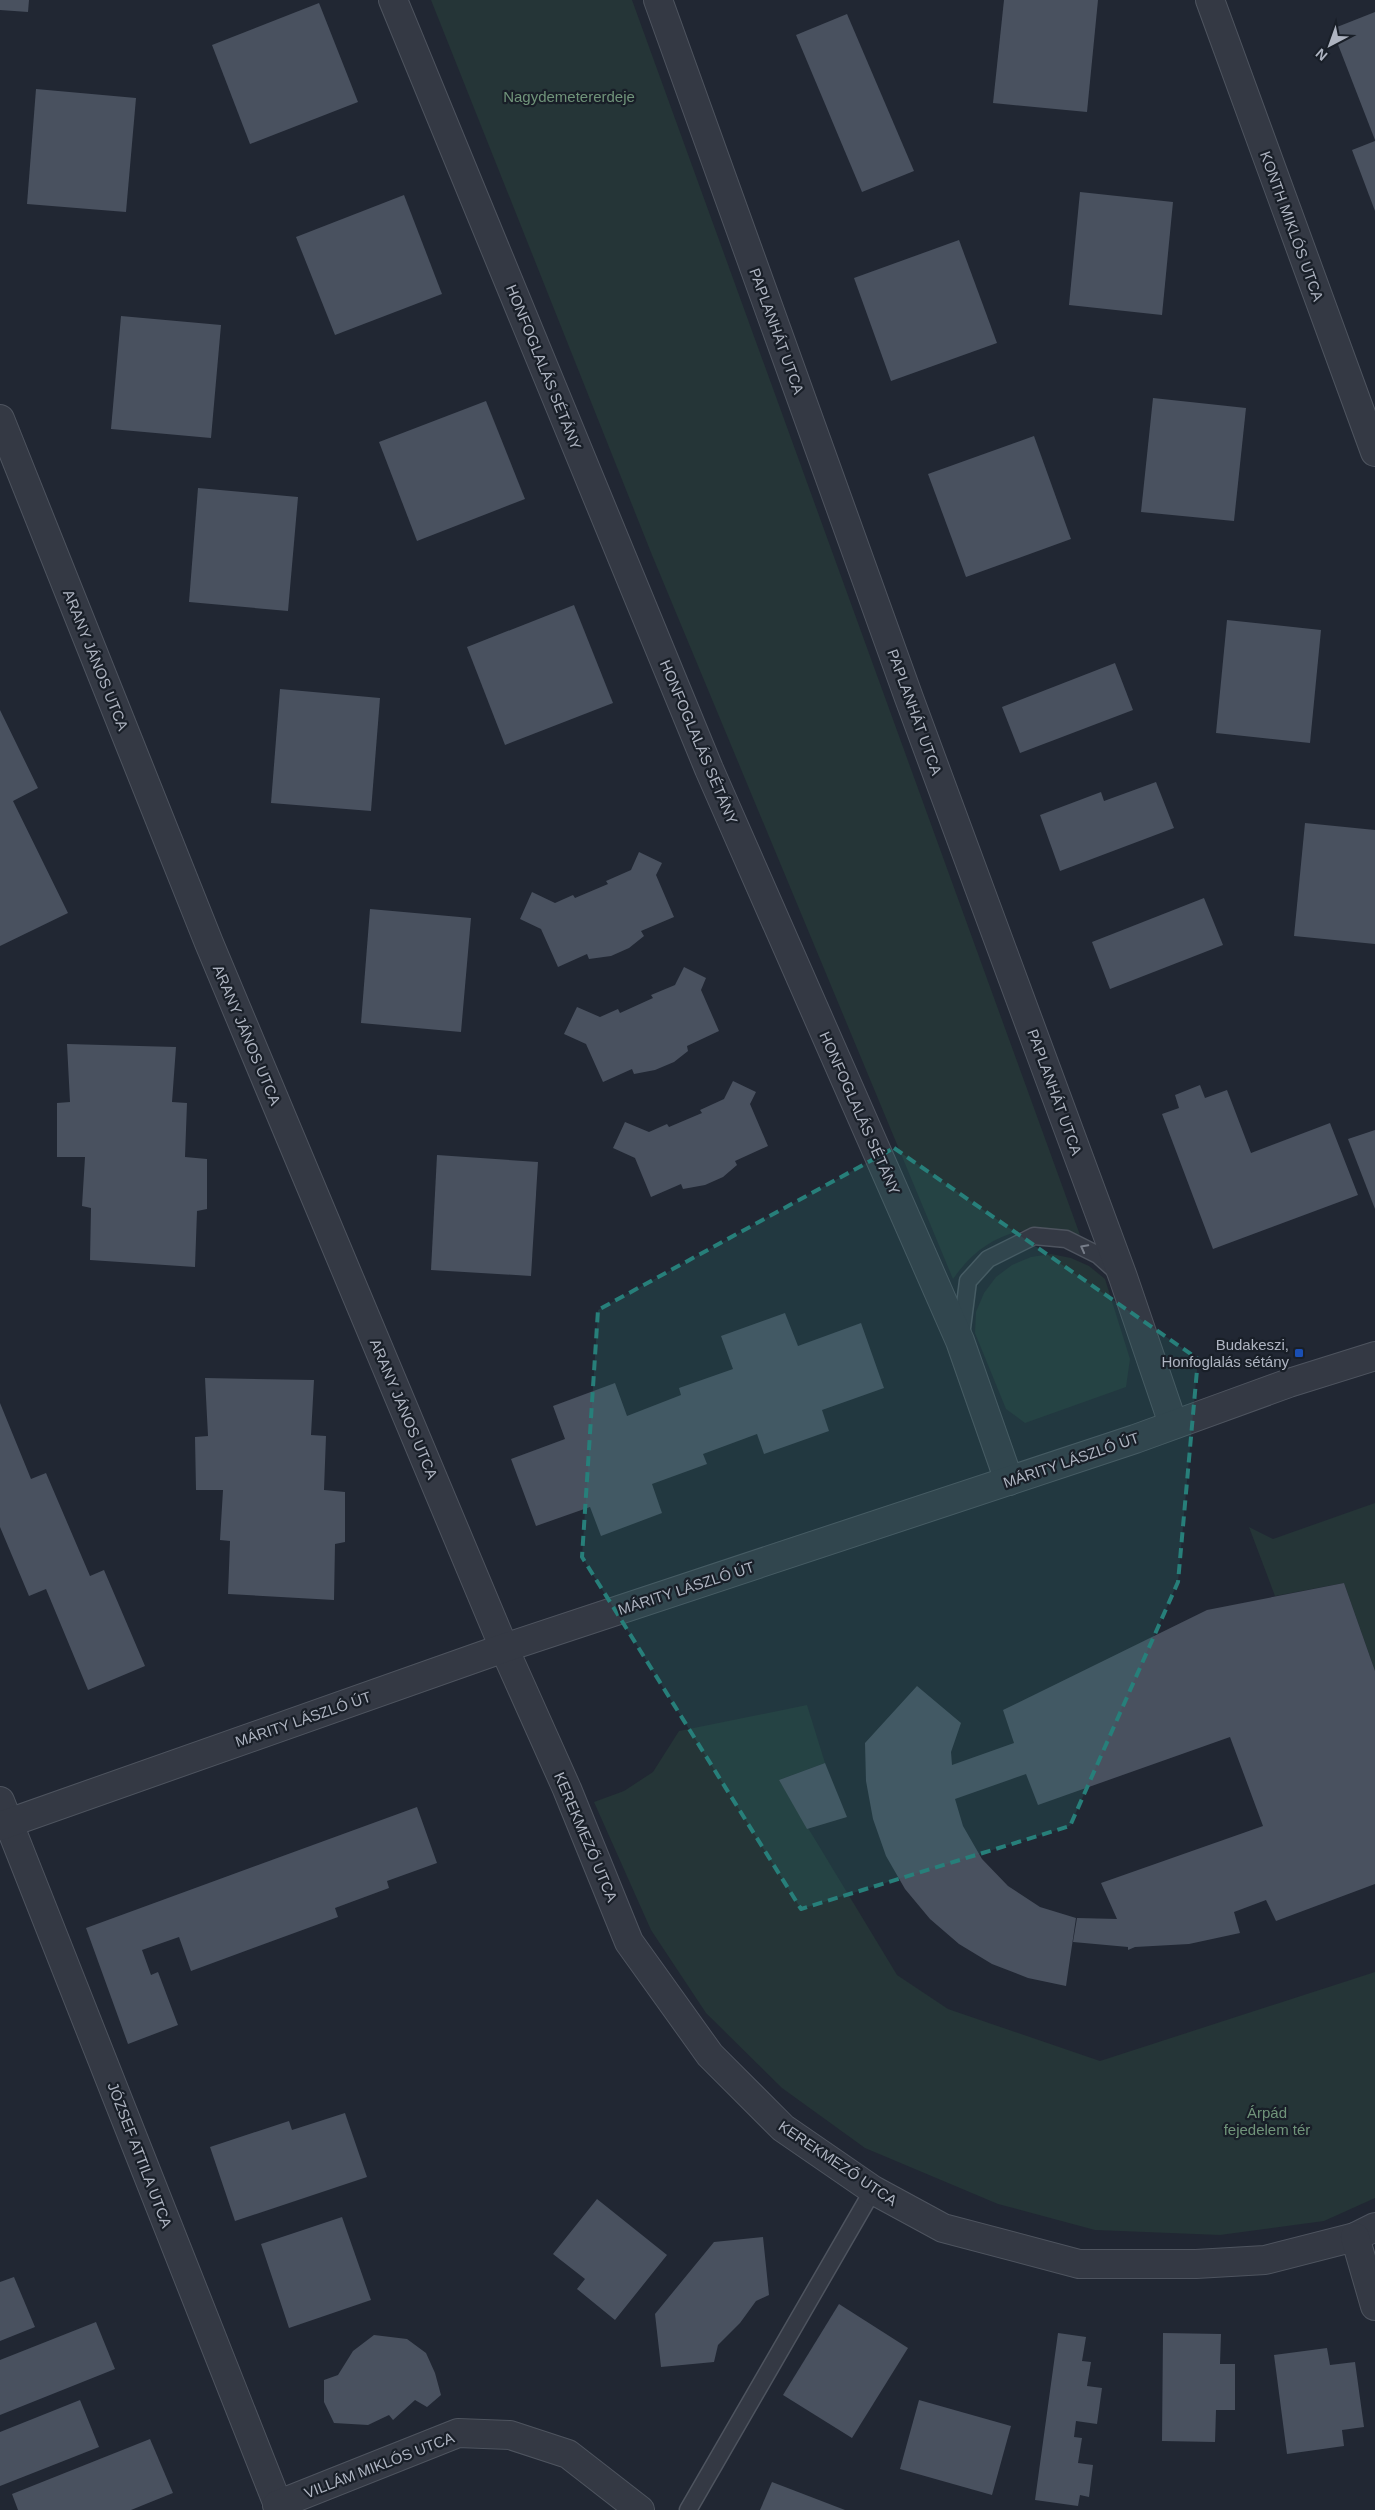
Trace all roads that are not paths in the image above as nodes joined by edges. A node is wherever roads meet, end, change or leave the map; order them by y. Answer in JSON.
{"nodes":[{"id":1,"x":393,"y":0,"type":"edge"},
{"id":2,"x":658,"y":0,"type":"edge"},
{"id":3,"x":1210,"y":0,"type":"edge"},
{"id":4,"x":0,"y":418,"type":"edge"},
{"id":5,"x":1375,"y":452,"type":"edge"},
{"id":6,"x":1123,"y":1277,"type":"junction"},
{"id":7,"x":960,"y":1341,"type":"junction"},
{"id":8,"x":1375,"y":1356,"type":"edge"},
{"id":9,"x":1173,"y":1424,"type":"junction"},
{"id":10,"x":1009,"y":1481,"type":"junction"},
{"id":11,"x":504,"y":1648,"type":"junction"},
{"id":12,"x":3,"y":1816,"type":"edge"},
{"id":13,"x":873,"y":2190,"type":"junction"},
{"id":14,"x":1365,"y":2232,"type":"edge"},
{"id":15,"x":1375,"y":2306,"type":"edge"},
{"id":16,"x":279,"y":2507,"type":"edge"},
{"id":17,"x":640,"y":2510,"type":"edge"},
{"id":18,"x":688,"y":2510,"type":"edge"}],
"edges":[{"from":1,"to":7,"type":"street","name":"HONFOGLALÁS SÉTÁNY"},
{"from":2,"to":6,"type":"street","name":"PAPLANHÁT UTCA"},
{"from":3,"to":5,"type":"street","name":"KONTH MIKLÓS UTCA"},
{"from":4,"to":11,"type":"street","name":"ARANY JÁNOS UTCA"},
{"from":6,"to":7,"type":"lane","one_way":true},
{"from":6,"to":9,"type":"street","name":"PAPLANHÁT UTCA"},
{"from":7,"to":10,"type":"street","name":"HONFOGLALÁS SÉTÁNY"},
{"from":8,"to":9,"type":"street","name":"MÁRITY LÁSZLÓ ÚT"},
{"from":9,"to":10,"type":"street","name":"MÁRITY LÁSZLÓ ÚT"},
{"from":10,"to":11,"type":"street","name":"MÁRITY LÁSZLÓ ÚT"},
{"from":11,"to":12,"type":"street","name":"MÁRITY LÁSZLÓ ÚT"},
{"from":11,"to":13,"type":"street","name":"KEREKMEZŐ UTCA"},
{"from":12,"to":16,"type":"street","name":"JÓZSEF ATTILA UTCA"},
{"from":13,"to":14,"type":"street","name":"KEREKMEZŐ UTCA"},
{"from":13,"to":18,"type":"lane"},
{"from":14,"to":15,"type":"street"},
{"from":16,"to":17,"type":"street","name":"VILLÁM MIKLÓS UTCA"}]}
